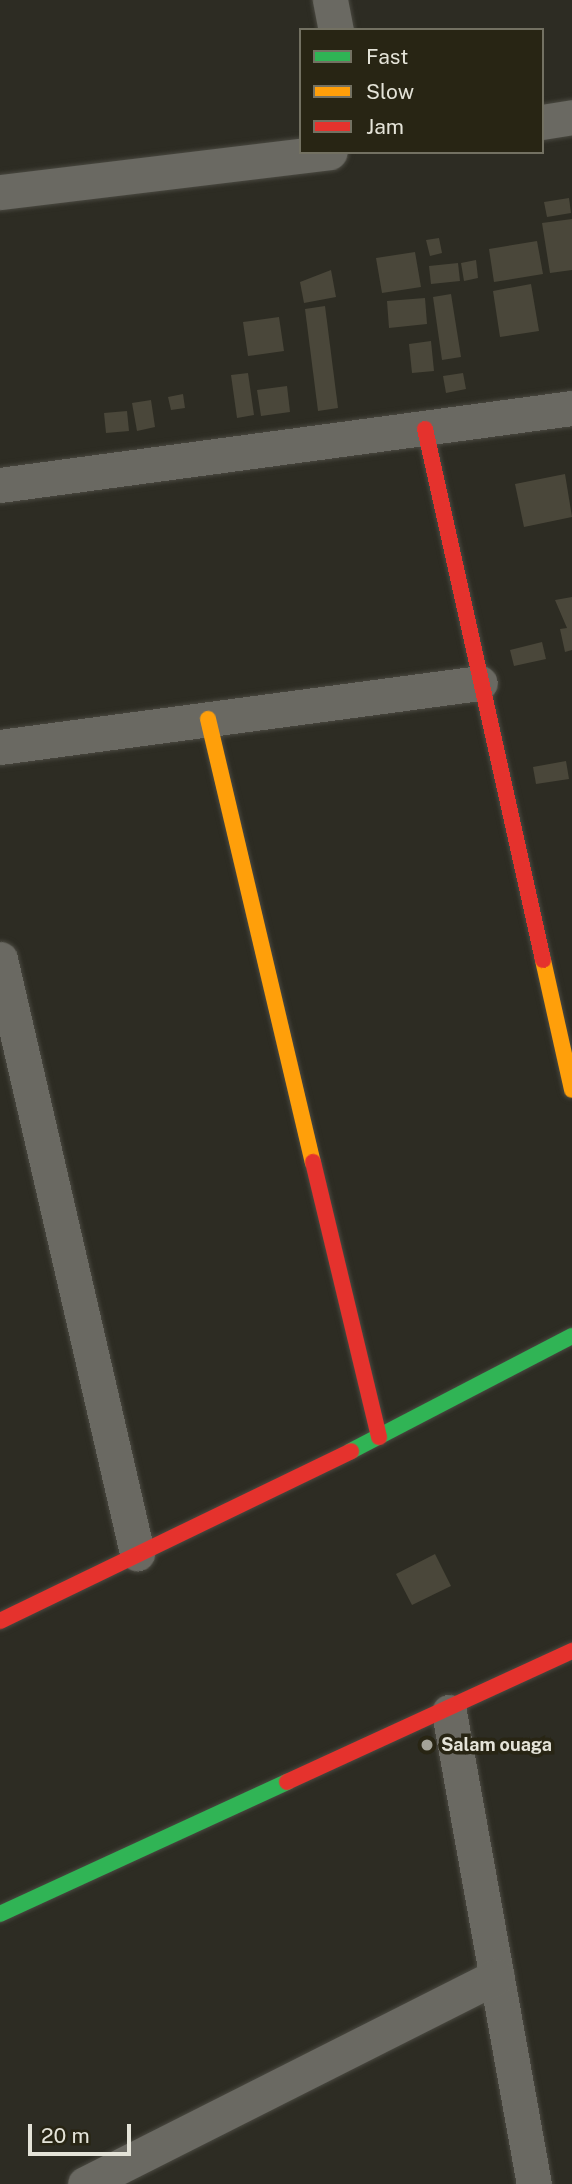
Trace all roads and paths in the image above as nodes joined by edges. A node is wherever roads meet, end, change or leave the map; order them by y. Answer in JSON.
{"nodes":[{"id":1,"x":330,"y":0,"type":"edge"},
{"id":2,"x":336,"y":28,"type":"edge"},
{"id":3,"x":572,"y":117,"type":"edge"},
{"id":4,"x":544,"y":122,"type":"edge"},
{"id":5,"x":314,"y":154,"type":"edge"},
{"id":6,"x":0,"y":192,"type":"edge"},
{"id":7,"x":572,"y":408,"type":"edge"},
{"id":8,"x":425,"y":429,"type":"junction"},
{"id":9,"x":0,"y":485,"type":"edge"},
{"id":10,"x":480,"y":683,"type":"junction"},
{"id":11,"x":208,"y":719,"type":"junction"},
{"id":12,"x":0,"y":747,"type":"edge"},
{"id":13,"x":0,"y":959,"type":"edge"},
{"id":14,"x":572,"y":1090,"type":"edge"},
{"id":15,"x":572,"y":1336,"type":"edge"},
{"id":16,"x":379,"y":1437,"type":"junction"},
{"id":17,"x":137,"y":1553,"type":"junction"},
{"id":18,"x":0,"y":1621,"type":"edge"},
{"id":19,"x":572,"y":1651,"type":"edge"},
{"id":20,"x":449,"y":1712,"type":"junction"},
{"id":21,"x":0,"y":1914,"type":"edge"},
{"id":22,"x":496,"y":1976,"type":"junction"},
{"id":23,"x":85,"y":2184,"type":"edge"},
{"id":24,"x":534,"y":2184,"type":"edge"}],
"edges":[{"from":1,"to":2,"type":"street"},
{"from":3,"to":4,"type":"street"},
{"from":5,"to":6,"type":"street"},
{"from":7,"to":8,"type":"street"},
{"from":8,"to":9,"type":"street"},
{"from":8,"to":10,"type":"street"},
{"from":10,"to":11,"type":"street"},
{"from":10,"to":14,"type":"street"},
{"from":11,"to":12,"type":"street"},
{"from":11,"to":16,"type":"street"},
{"from":13,"to":17,"type":"street"},
{"from":15,"to":16,"type":"street"},
{"from":16,"to":17,"type":"street"},
{"from":17,"to":18,"type":"street"},
{"from":19,"to":20,"type":"street"},
{"from":20,"to":21,"type":"street"},
{"from":20,"to":22,"type":"street"},
{"from":22,"to":23,"type":"street"},
{"from":22,"to":24,"type":"street"}]}
